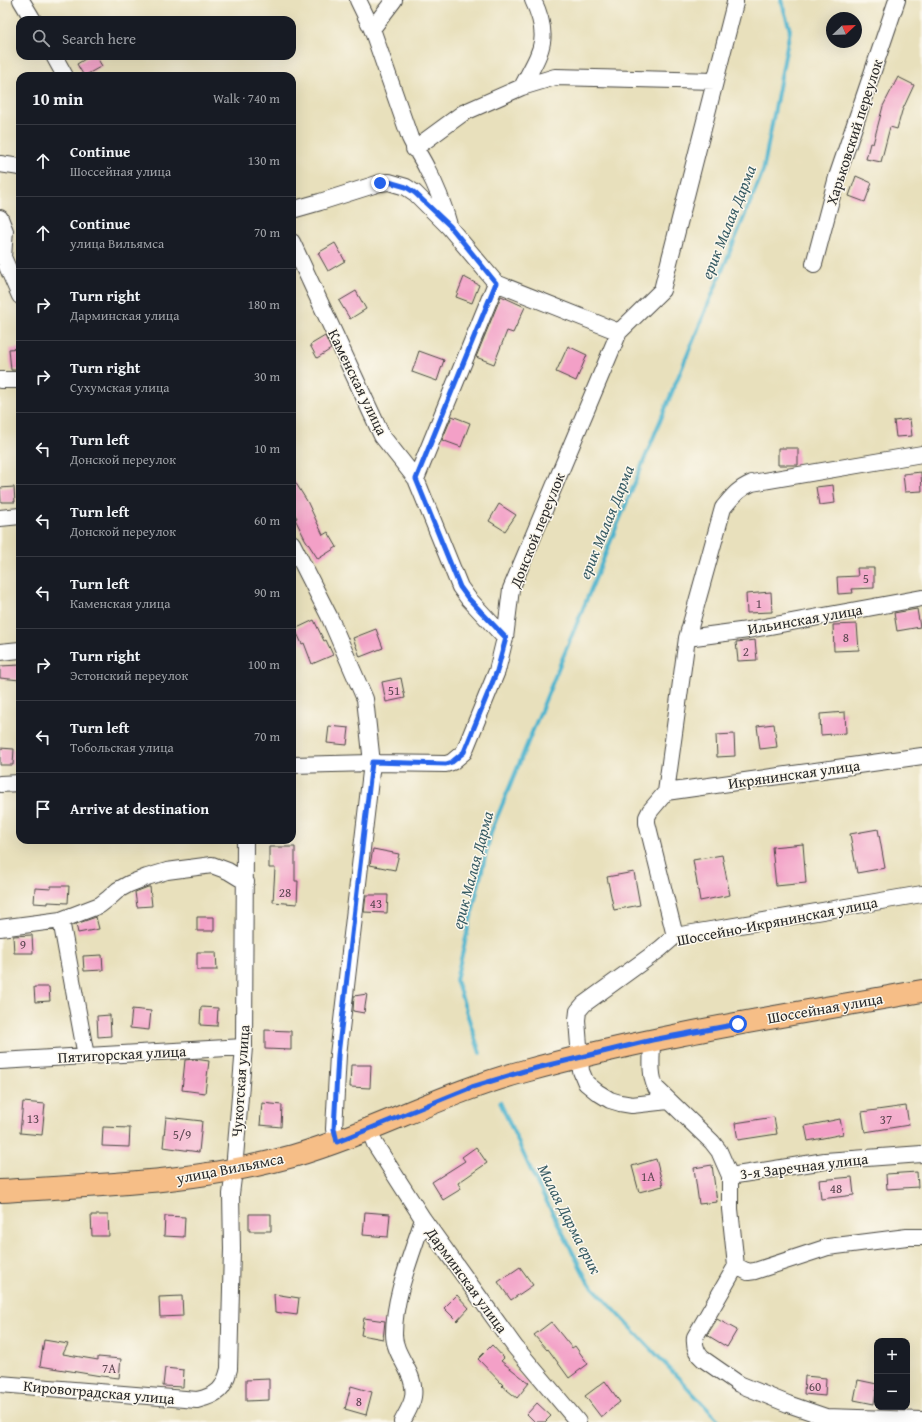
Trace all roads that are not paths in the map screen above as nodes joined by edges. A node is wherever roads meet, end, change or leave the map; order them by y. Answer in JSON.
{"nodes":[{"id":1,"x":21,"y":0,"type":"edge"},
{"id":2,"x":358,"y":0,"type":"edge"},
{"id":3,"x":394,"y":0,"type":"edge"},
{"id":4,"x":533,"y":0,"type":"edge"},
{"id":5,"x":735,"y":0,"type":"edge"},
{"id":6,"x":897,"y":0,"type":"edge"},
{"id":7,"x":31,"y":16,"type":"edge"},
{"id":8,"x":372,"y":28,"type":"junction"},
{"id":9,"x":56,"y":60,"type":"edge"},
{"id":10,"x":64,"y":72,"type":"edge"},
{"id":11,"x":715,"y":81,"type":"junction"},
{"id":12,"x":522,"y":87,"type":"junction"},
{"id":13,"x":414,"y":149,"type":"junction"},
{"id":14,"x":0,"y":164,"type":"edge"},
{"id":15,"x":16,"y":166,"type":"edge"},
{"id":16,"x":296,"y":209,"type":"edge"},
{"id":17,"x":0,"y":218,"type":"edge"},
{"id":18,"x":450,"y":226,"type":"junction"},
{"id":19,"x":296,"y":251,"type":"edge"},
{"id":20,"x":1,"y":257,"type":"edge"},
{"id":21,"x":814,"y":264,"type":"dead end"},
{"id":22,"x":496,"y":283,"type":"junction"},
{"id":23,"x":16,"y":288,"type":"edge"},
{"id":24,"x":619,"y":332,"type":"junction"},
{"id":25,"x":0,"y":380,"type":"edge"},
{"id":26,"x":16,"y":380,"type":"edge"},
{"id":27,"x":922,"y":454,"type":"edge"},
{"id":28,"x":416,"y":479,"type":"junction"},
{"id":29,"x":16,"y":516,"type":"edge"},
{"id":30,"x":0,"y":518,"type":"edge"},
{"id":31,"x":296,"y":551,"type":"edge"},
{"id":32,"x":922,"y":598,"type":"edge"},
{"id":33,"x":506,"y":638,"type":"junction"},
{"id":34,"x":687,"y":638,"type":"junction"},
{"id":35,"x":16,"y":650,"type":"edge"},
{"id":36,"x":0,"y":652,"type":"edge"},
{"id":37,"x":922,"y":756,"type":"edge"},
{"id":38,"x":372,"y":762,"type":"junction"},
{"id":39,"x":296,"y":765,"type":"edge"},
{"id":40,"x":16,"y":783,"type":"edge"},
{"id":41,"x":0,"y":784,"type":"edge"},
{"id":42,"x":666,"y":792,"type":"junction"},
{"id":43,"x":245,"y":844,"type":"edge"},
{"id":44,"x":246,"y":882,"type":"junction"},
{"id":45,"x":922,"y":894,"type":"edge"},
{"id":46,"x":61,"y":920,"type":"junction"},
{"id":47,"x":0,"y":928,"type":"edge"},
{"id":48,"x":675,"y":936,"type":"junction"},
{"id":49,"x":922,"y":991,"type":"edge"},
{"id":50,"x":652,"y":1040,"type":"junction"},
{"id":51,"x":244,"y":1047,"type":"junction"},
{"id":52,"x":86,"y":1056,"type":"junction"},
{"id":53,"x":579,"y":1057,"type":"junction"},
{"id":54,"x":0,"y":1060,"type":"edge"},
{"id":55,"x":472,"y":1087,"type":"joint"},
{"id":56,"x":668,"y":1101,"type":"junction"},
{"id":57,"x":370,"y":1129,"type":"junction"},
{"id":58,"x":337,"y":1142,"type":"junction"},
{"id":59,"x":922,"y":1154,"type":"edge"},
{"id":60,"x":234,"y":1170,"type":"junction"},
{"id":61,"x":730,"y":1176,"type":"junction"},
{"id":62,"x":0,"y":1191,"type":"edge"},
{"id":63,"x":423,"y":1219,"type":"junction"},
{"id":64,"x":922,"y":1237,"type":"edge"},
{"id":65,"x":736,"y":1266,"type":"junction"},
{"id":66,"x":0,"y":1384,"type":"edge"},
{"id":67,"x":197,"y":1400,"type":"joint"},
{"id":68,"x":831,"y":1419,"type":"edge"},
{"id":69,"x":922,"y":1420,"type":"edge"},
{"id":70,"x":402,"y":1422,"type":"edge"},
{"id":71,"x":578,"y":1422,"type":"edge"}],
"edges":[{"from":1,"to":7,"type":"street"},
{"from":2,"to":8,"type":"street"},
{"from":3,"to":8,"type":"street"},
{"from":4,"to":12,"type":"street"},
{"from":5,"to":11,"type":"street"},
{"from":6,"to":21,"type":"street","name":"Харьковский переулок"},
{"from":8,"to":13,"type":"street"},
{"from":9,"to":10,"type":"street"},
{"from":11,"to":12,"type":"street"},
{"from":11,"to":24,"type":"street"},
{"from":12,"to":13,"type":"street"},
{"from":13,"to":18,"type":"street"},
{"from":14,"to":15,"type":"street"},
{"from":16,"to":18,"type":"street"},
{"from":17,"to":20,"type":"street"},
{"from":18,"to":22,"type":"street"},
{"from":19,"to":28,"type":"street","name":"Каменская улица"},
{"from":20,"to":23,"type":"street"},
{"from":22,"to":24,"type":"street"},
{"from":22,"to":28,"type":"street"},
{"from":24,"to":33,"type":"street","name":"Донской переулок"},
{"from":25,"to":26,"type":"street"},
{"from":27,"to":34,"type":"street"},
{"from":28,"to":33,"type":"street","name":"Каменская улица"},
{"from":29,"to":30,"type":"street"},
{"from":31,"to":38,"type":"street"},
{"from":32,"to":34,"type":"street","name":"Ильинская улица"},
{"from":33,"to":38,"type":"street","name":"Донской переулок"},
{"from":34,"to":42,"type":"street"},
{"from":35,"to":36,"type":"street"},
{"from":37,"to":42,"type":"street","name":"Икрянинская улица"},
{"from":38,"to":39,"type":"street"},
{"from":38,"to":58,"type":"street"},
{"from":40,"to":41,"type":"street"},
{"from":42,"to":48,"type":"street"},
{"from":43,"to":44,"type":"street","name":"Чукотская улица"},
{"from":44,"to":46,"type":"street"},
{"from":44,"to":51,"type":"street","name":"Чукотская улица"},
{"from":45,"to":48,"type":"street","name":"Шоссейно-Икрянинская улица"},
{"from":46,"to":47,"type":"street"},
{"from":46,"to":52,"type":"street"},
{"from":48,"to":53,"type":"street","name":"Шоссейно-Икрянинская улица"},
{"from":49,"to":50,"type":"main road","name":"Шоссейная улица"},
{"from":50,"to":53,"type":"main road","name":"Шоссейная улица"},
{"from":50,"to":56,"type":"street","name":"3-я Заречная улица"},
{"from":51,"to":52,"type":"street","name":"Пятигорская улица"},
{"from":51,"to":60,"type":"street","name":"Чукотская улица"},
{"from":52,"to":54,"type":"street","name":"Пятигорская улица"},
{"from":53,"to":55,"type":"main road","name":"Шоссейная улица"},
{"from":53,"to":56,"type":"street","name":"Шоссейно-Икрянинская улица"},
{"from":55,"to":57,"type":"main road","name":"улица Вильямса"},
{"from":56,"to":61,"type":"street","name":"3-я Заречная улица"},
{"from":57,"to":58,"type":"main road","name":"улица Вильямса"},
{"from":57,"to":63,"type":"street","name":"Дарминская улица"},
{"from":58,"to":60,"type":"main road","name":"улица Вильямса"},
{"from":59,"to":61,"type":"street","name":"3-я Заречная улица"},
{"from":60,"to":62,"type":"main road","name":"улица Вильямса"},
{"from":60,"to":67,"type":"street","name":"Чукотская улица"},
{"from":61,"to":65,"type":"street"},
{"from":63,"to":70,"type":"street"},
{"from":63,"to":71,"type":"street","name":"Дарминская улица"},
{"from":64,"to":65,"type":"street"},
{"from":65,"to":68,"type":"street"},
{"from":66,"to":67,"type":"street","name":"Кировоградская улица"},
{"from":68,"to":69,"type":"street"}]}
